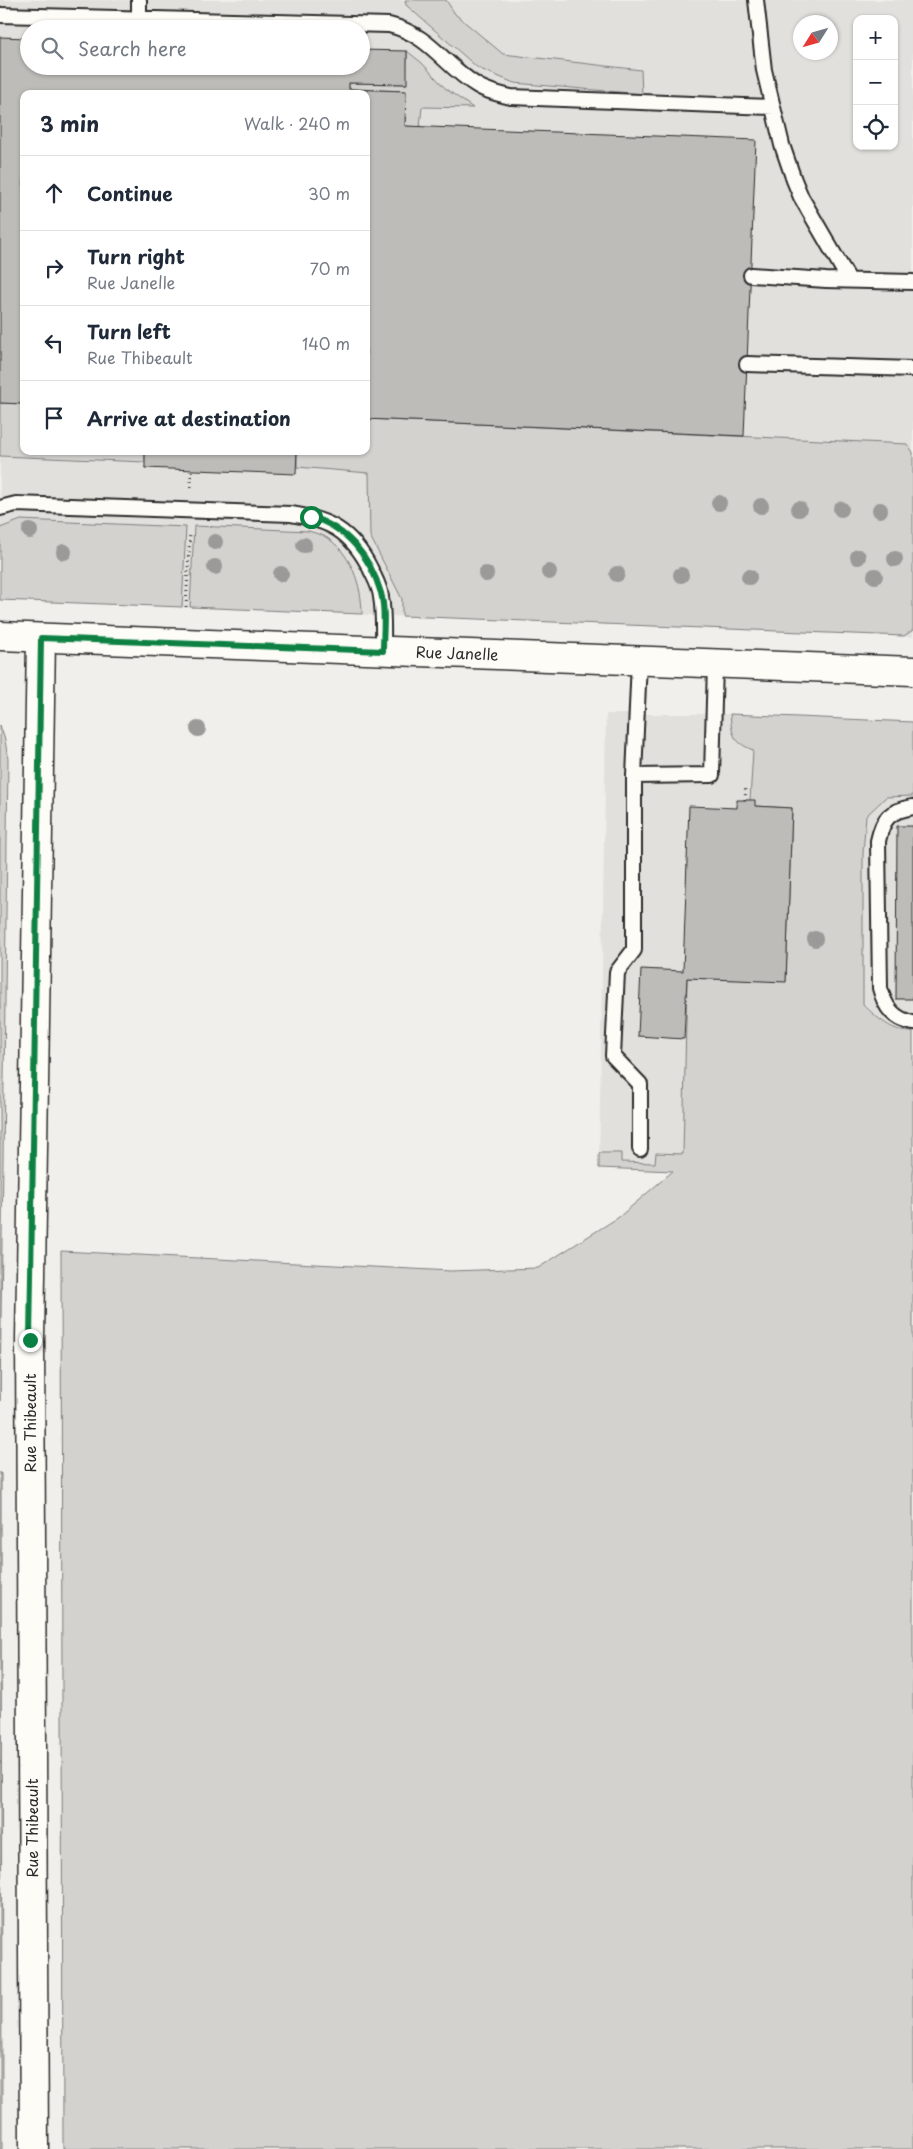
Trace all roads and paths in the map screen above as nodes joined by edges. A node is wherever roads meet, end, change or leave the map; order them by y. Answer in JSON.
{"nodes":[{"id":1,"x":139,"y":0,"type":"edge"},
{"id":2,"x":756,"y":0,"type":"edge"},
{"id":3,"x":0,"y":15,"type":"edge"},
{"id":4,"x":139,"y":18,"type":"junction"},
{"id":5,"x":210,"y":20,"type":"edge"},
{"id":6,"x":370,"y":24,"type":"edge"},
{"id":7,"x":773,"y":107,"type":"junction"},
{"id":8,"x":751,"y":275,"type":"dead end"},
{"id":9,"x":849,"y":280,"type":"junction"},
{"id":10,"x":913,"y":282,"type":"edge"},
{"id":11,"x":747,"y":364,"type":"dead end"},
{"id":12,"x":913,"y":369,"type":"edge"},
{"id":13,"x":0,"y":508,"type":"edge"},
{"id":14,"x":190,"y":528,"type":"dead end"},
{"id":15,"x":186,"y":607,"type":"dead end"},
{"id":16,"x":0,"y":636,"type":"edge"},
{"id":17,"x":41,"y":638,"type":"junction"},
{"id":18,"x":383,"y":651,"type":"junction"},
{"id":19,"x":639,"y":661,"type":"junction"},
{"id":20,"x":715,"y":664,"type":"junction"},
{"id":21,"x":913,"y":671,"type":"edge"},
{"id":22,"x":634,"y":776,"type":"junction"},
{"id":23,"x":746,"y":786,"type":"dead end"},
{"id":24,"x":745,"y":800,"type":"dead end"},
{"id":25,"x":913,"y":807,"type":"edge"},
{"id":26,"x":913,"y":1023,"type":"edge"},
{"id":27,"x":640,"y":1149,"type":"dead end"},
{"id":28,"x":34,"y":2149,"type":"edge"}],
"edges":[{"from":1,"to":4,"type":"lane"},
{"from":2,"to":7,"type":"lane"},
{"from":3,"to":4,"type":"lane"},
{"from":4,"to":5,"type":"lane"},
{"from":6,"to":7,"type":"lane"},
{"from":7,"to":9,"type":"lane"},
{"from":8,"to":9,"type":"lane"},
{"from":9,"to":10,"type":"lane"},
{"from":11,"to":12,"type":"lane"},
{"from":13,"to":18,"type":"lane"},
{"from":14,"to":15,"type":"path"},
{"from":16,"to":17,"type":"street","name":"Rue Janelle"},
{"from":17,"to":18,"type":"street","name":"Rue Janelle"},
{"from":17,"to":28,"type":"street","name":"Rue Thibeault"},
{"from":18,"to":19,"type":"street","name":"Rue Janelle"},
{"from":19,"to":20,"type":"street","name":"Rue Janelle"},
{"from":19,"to":22,"type":"lane"},
{"from":20,"to":21,"type":"street","name":"Rue Janelle"},
{"from":20,"to":22,"type":"lane"},
{"from":22,"to":27,"type":"lane"},
{"from":23,"to":24,"type":"path"},
{"from":25,"to":26,"type":"lane"}]}
